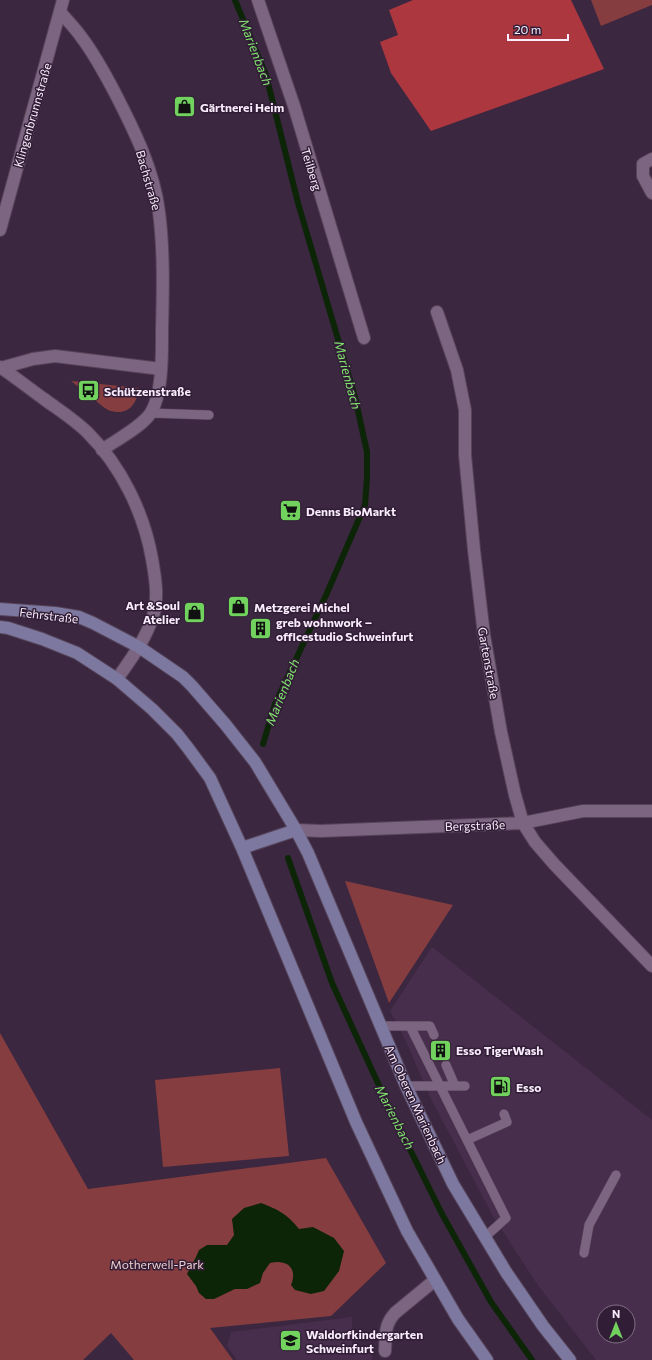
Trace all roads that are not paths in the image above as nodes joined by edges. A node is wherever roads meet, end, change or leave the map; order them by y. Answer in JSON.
{"nodes":[{"id":1,"x":64,"y":0,"type":"edge"},
{"id":2,"x":258,"y":0,"type":"edge"},
{"id":3,"x":61,"y":13,"type":"junction"},
{"id":4,"x":647,"y":161,"type":"edge"},
{"id":5,"x":652,"y":193,"type":"edge"},
{"id":6,"x":0,"y":230,"type":"edge"},
{"id":7,"x":437,"y":312,"type":"dead end"},
{"id":8,"x":364,"y":338,"type":"dead end"},
{"id":9,"x":0,"y":367,"type":"edge"},
{"id":10,"x":161,"y":369,"type":"junction"},
{"id":11,"x":150,"y":413,"type":"junction"},
{"id":12,"x":209,"y":415,"type":"dead end"},
{"id":13,"x":102,"y":450,"type":"junction"},
{"id":14,"x":0,"y":609,"type":"edge"},
{"id":15,"x":0,"y":627,"type":"edge"},
{"id":16,"x":139,"y":648,"type":"junction"},
{"id":17,"x":117,"y":679,"type":"junction"},
{"id":18,"x":652,"y":811,"type":"edge"},
{"id":19,"x":524,"y":823,"type":"junction"},
{"id":20,"x":296,"y":830,"type":"junction"},
{"id":21,"x":242,"y":848,"type":"junction"},
{"id":22,"x":652,"y":966,"type":"edge"},
{"id":23,"x":381,"y":1026,"type":"junction"},
{"id":24,"x":410,"y":1026,"type":"junction"},
{"id":25,"x":434,"y":1035,"type":"dead end"},
{"id":26,"x":446,"y":1064,"type":"dead end"},
{"id":27,"x":406,"y":1086,"type":"junction"},
{"id":28,"x":440,"y":1086,"type":"junction"},
{"id":29,"x":504,"y":1114,"type":"dead end"},
{"id":30,"x":467,"y":1140,"type":"junction"},
{"id":31,"x":616,"y":1175,"type":"dead end"},
{"id":32,"x":485,"y":1237,"type":"junction"},
{"id":33,"x":584,"y":1254,"type":"dead end"},
{"id":34,"x":435,"y":1280,"type":"junction"},
{"id":35,"x":385,"y":1351,"type":"dead end"},
{"id":36,"x":487,"y":1360,"type":"edge"},
{"id":37,"x":570,"y":1360,"type":"edge"}],
"edges":[{"from":1,"to":3,"type":"street","name":"Klingenbrunnstraße"},
{"from":2,"to":8,"type":"street","name":"Teilberg"},
{"from":3,"to":6,"type":"street","name":"Klingenbrunnstraße"},
{"from":3,"to":10,"type":"street","name":"Bachstraße"},
{"from":4,"to":5,"type":"street"},
{"from":7,"to":19,"type":"street","name":"Gartenstraße"},
{"from":9,"to":10,"type":"street"},
{"from":9,"to":13,"type":"street"},
{"from":10,"to":11,"type":"street","name":"Bachstraße"},
{"from":11,"to":12,"type":"lane"},
{"from":11,"to":13,"type":"street","name":"Bachstraße"},
{"from":13,"to":16,"type":"street"},
{"from":14,"to":16,"type":"main road","name":"Fehrstraße"},
{"from":15,"to":17,"type":"main road","name":"Fehrstraße"},
{"from":16,"to":17,"type":"street"},
{"from":16,"to":20,"type":"main road","name":"Am Oberen Marienbach"},
{"from":17,"to":21,"type":"main road"},
{"from":18,"to":19,"type":"street","name":"Bergstraße"},
{"from":19,"to":20,"type":"street","name":"Bergstraße"},
{"from":19,"to":22,"type":"street","name":"Gartenstraße"},
{"from":20,"to":21,"type":"main road"},
{"from":20,"to":23,"type":"main road","name":"Am Oberen Marienbach"},
{"from":21,"to":34,"type":"main road"},
{"from":23,"to":24,"type":"lane"},
{"from":23,"to":27,"type":"main road","name":"Am Oberen Marienbach"},
{"from":24,"to":25,"type":"lane"},
{"from":24,"to":28,"type":"lane"},
{"from":26,"to":28,"type":"lane"},
{"from":27,"to":28,"type":"lane"},
{"from":27,"to":32,"type":"main road","name":"Am Oberen Marienbach"},
{"from":28,"to":30,"type":"lane"},
{"from":29,"to":30,"type":"lane"},
{"from":30,"to":32,"type":"lane"},
{"from":31,"to":33,"type":"lane"},
{"from":32,"to":37,"type":"main road","name":"Am Oberen Marienbach"},
{"from":34,"to":35,"type":"street"},
{"from":34,"to":36,"type":"main road"}]}
